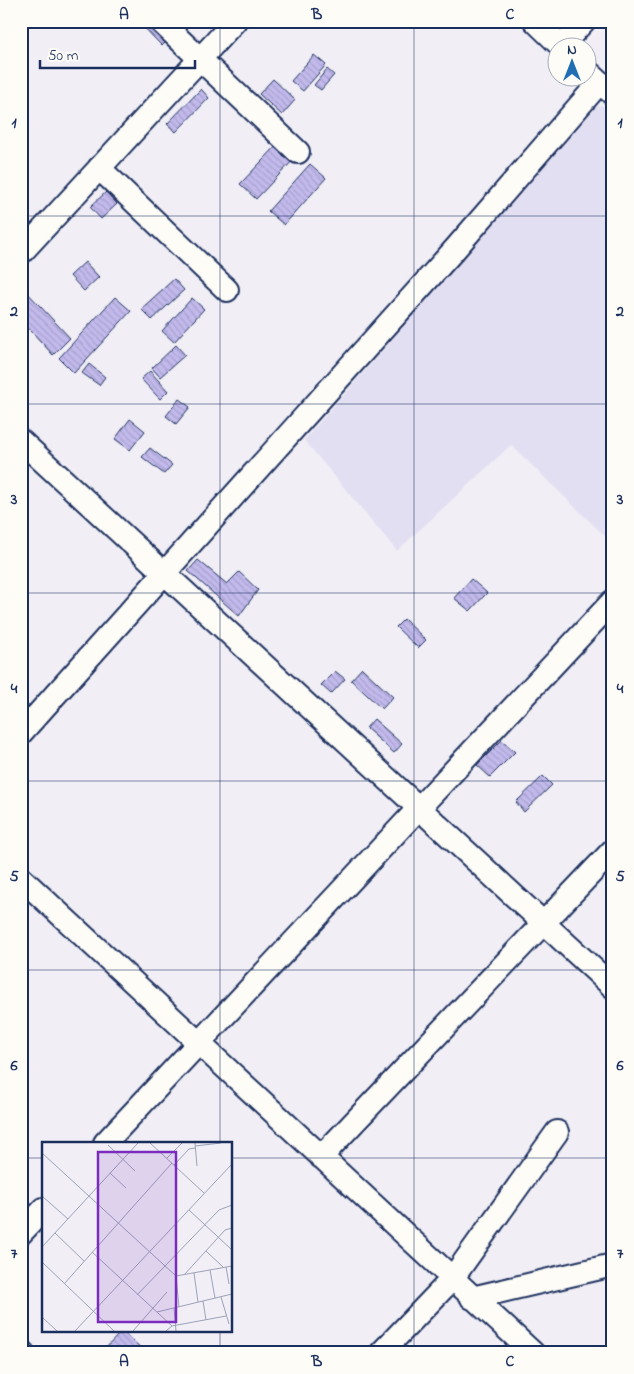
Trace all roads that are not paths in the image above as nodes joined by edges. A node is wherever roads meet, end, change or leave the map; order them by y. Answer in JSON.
{"nodes":[{"id":1,"x":160,"y":21,"type":"edge"},
{"id":2,"x":235,"y":21,"type":"edge"},
{"id":3,"x":535,"y":21,"type":"edge"},
{"id":4,"x":584,"y":21,"type":"edge"},
{"id":5,"x":553,"y":38,"type":"edge"},
{"id":6,"x":570,"y":38,"type":"edge"},
{"id":7,"x":200,"y":59,"type":"junction"},
{"id":8,"x":600,"y":82,"type":"edge"},
{"id":9,"x":298,"y":152,"type":"dead end"},
{"id":10,"x":100,"y":168,"type":"junction"},
{"id":11,"x":21,"y":253,"type":"edge"},
{"id":12,"x":227,"y":290,"type":"dead end"},
{"id":13,"x":21,"y":441,"type":"edge"},
{"id":14,"x":164,"y":573,"type":"junction"},
{"id":15,"x":613,"y":601,"type":"edge"},
{"id":16,"x":21,"y":733,"type":"edge"},
{"id":17,"x":419,"y":808,"type":"junction"},
{"id":18,"x":613,"y":850,"type":"edge"},
{"id":19,"x":21,"y":878,"type":"edge"},
{"id":20,"x":544,"y":923,"type":"junction"},
{"id":21,"x":613,"y":987,"type":"edge"},
{"id":22,"x":198,"y":1043,"type":"junction"},
{"id":23,"x":557,"y":1132,"type":"dead end"},
{"id":24,"x":106,"y":1142,"type":"edge"},
{"id":25,"x":321,"y":1157,"type":"junction"},
{"id":26,"x":42,"y":1210,"type":"edge"},
{"id":27,"x":21,"y":1233,"type":"edge"},
{"id":28,"x":613,"y":1265,"type":"edge"},
{"id":29,"x":452,"y":1279,"type":"junction"},
{"id":30,"x":472,"y":1298,"type":"junction"},
{"id":31,"x":381,"y":1353,"type":"edge"},
{"id":32,"x":533,"y":1353,"type":"edge"}],
"edges":[{"from":1,"to":7,"type":"street"},
{"from":2,"to":7,"type":"street"},
{"from":3,"to":5,"type":"street"},
{"from":4,"to":6,"type":"street"},
{"from":7,"to":9,"type":"street"},
{"from":7,"to":10,"type":"street"},
{"from":8,"to":14,"type":"street"},
{"from":10,"to":11,"type":"street"},
{"from":10,"to":12,"type":"street"},
{"from":13,"to":14,"type":"street"},
{"from":14,"to":16,"type":"street"},
{"from":14,"to":17,"type":"street"},
{"from":15,"to":17,"type":"street"},
{"from":17,"to":20,"type":"street"},
{"from":17,"to":22,"type":"street"},
{"from":18,"to":20,"type":"street"},
{"from":19,"to":22,"type":"street"},
{"from":20,"to":21,"type":"street"},
{"from":20,"to":25,"type":"street"},
{"from":22,"to":24,"type":"street"},
{"from":22,"to":25,"type":"street"},
{"from":23,"to":29,"type":"street"},
{"from":25,"to":29,"type":"street"},
{"from":26,"to":27,"type":"street"},
{"from":28,"to":30,"type":"street"},
{"from":29,"to":30,"type":"street"},
{"from":29,"to":31,"type":"street"},
{"from":30,"to":32,"type":"street"}]}
